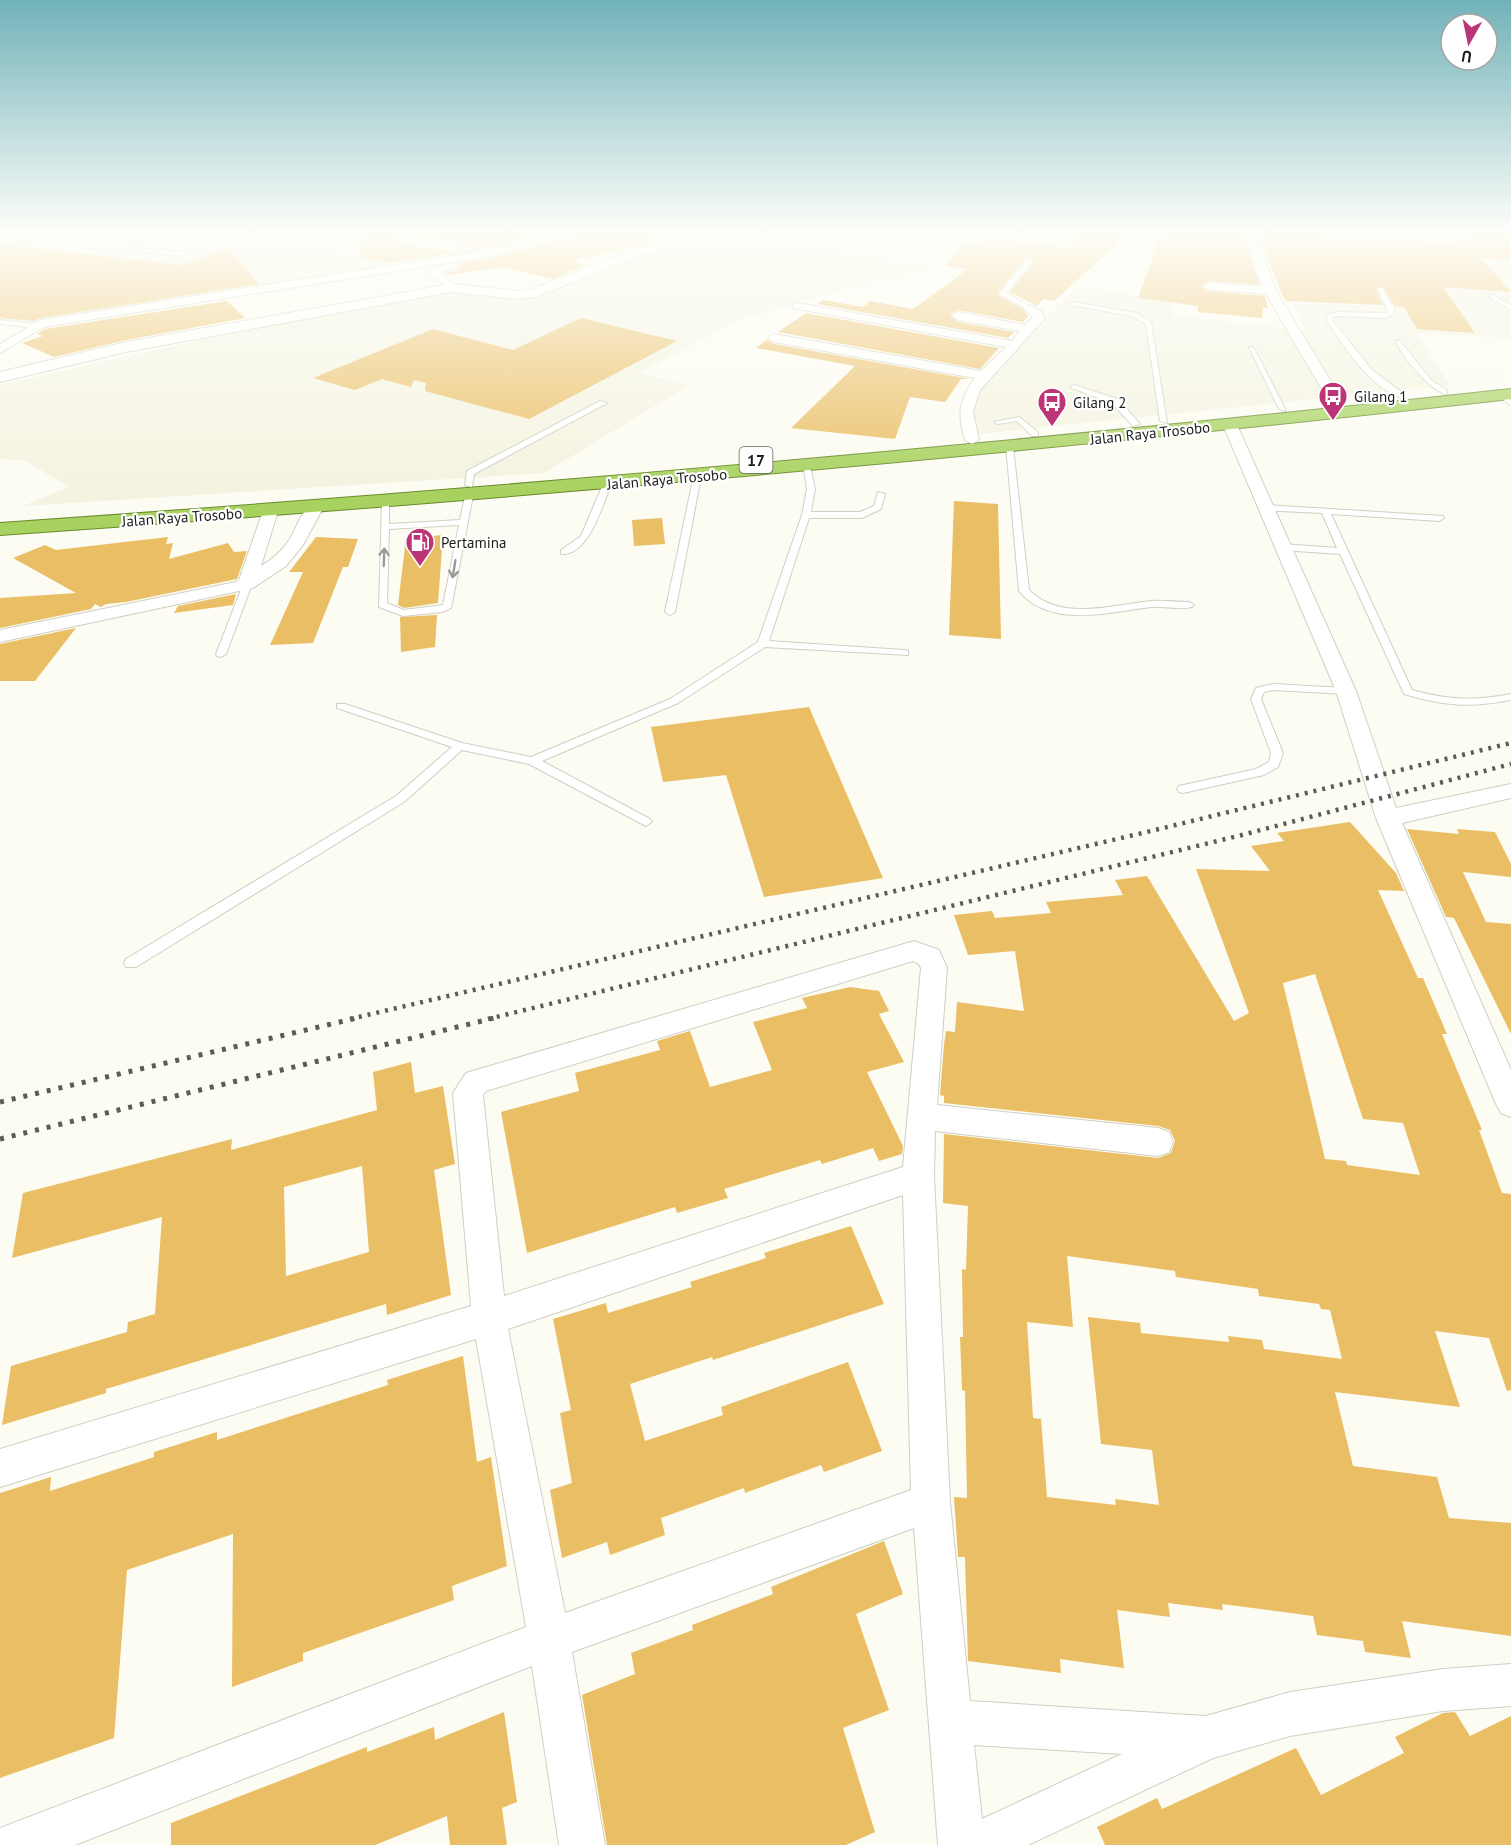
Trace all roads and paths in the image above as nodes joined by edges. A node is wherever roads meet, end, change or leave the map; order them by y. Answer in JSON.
{"nodes":[{"id":1,"x":98,"y":318,"type":"edge"},
{"id":2,"x":285,"y":318,"type":"edge"},
{"id":3,"x":865,"y":318,"type":"edge"},
{"id":4,"x":969,"y":318,"type":"edge"},
{"id":5,"x":1039,"y":318,"type":"edge"},
{"id":6,"x":1141,"y":318,"type":"edge"},
{"id":7,"x":1286,"y":318,"type":"edge"},
{"id":8,"x":1329,"y":318,"type":"edge"},
{"id":9,"x":0,"y":322,"type":"edge"},
{"id":10,"x":32,"y":329,"type":"junction"},
{"id":11,"x":1026,"y":329,"type":"junction"},
{"id":12,"x":774,"y":338,"type":"dead end"},
{"id":13,"x":1398,"y":342,"type":"dead end"},
{"id":14,"x":1015,"y":345,"type":"junction"},
{"id":15,"x":1251,"y":348,"type":"dead end"},
{"id":16,"x":0,"y":349,"type":"edge"},
{"id":17,"x":985,"y":376,"type":"junction"},
{"id":18,"x":0,"y":377,"type":"edge"},
{"id":19,"x":1074,"y":387,"type":"dead end"},
{"id":20,"x":1444,"y":392,"type":"junction"},
{"id":21,"x":1509,"y":394,"type":"edge"},
{"id":22,"x":1401,"y":396,"type":"junction"},
{"id":23,"x":603,"y":403,"type":"dead end"},
{"id":24,"x":1337,"y":403,"type":"junction"},
{"id":25,"x":1283,"y":409,"type":"junction"},
{"id":26,"x":1164,"y":421,"type":"junction"},
{"id":27,"x":998,"y":422,"type":"dead end"},
{"id":28,"x":1136,"y":424,"type":"junction"},
{"id":29,"x":1230,"y":425,"type":"junction"},
{"id":30,"x":1035,"y":434,"type":"junction"},
{"id":31,"x":972,"y":440,"type":"junction"},
{"id":32,"x":1009,"y":447,"type":"junction"},
{"id":33,"x":806,"y":466,"type":"junction"},
{"id":34,"x":697,"y":477,"type":"junction"},
{"id":35,"x":607,"y":484,"type":"junction"},
{"id":36,"x":469,"y":491,"type":"junction"},
{"id":37,"x":881,"y":494,"type":"dead end"},
{"id":38,"x":385,"y":503,"type":"junction"},
{"id":39,"x":315,"y":508,"type":"junction"},
{"id":40,"x":1265,"y":508,"type":"junction"},
{"id":41,"x":270,"y":511,"type":"junction"},
{"id":42,"x":1324,"y":511,"type":"junction"},
{"id":43,"x":806,"y":515,"type":"junction"},
{"id":44,"x":0,"y":517,"type":"edge"},
{"id":45,"x":1440,"y":518,"type":"dead end"},
{"id":46,"x":462,"y":522,"type":"junction"},
{"id":47,"x":386,"y":527,"type":"junction"},
{"id":48,"x":0,"y":530,"type":"edge"},
{"id":49,"x":1282,"y":547,"type":"junction"},
{"id":50,"x":1343,"y":551,"type":"junction"},
{"id":51,"x":564,"y":552,"type":"dead end"},
{"id":52,"x":247,"y":584,"type":"junction"},
{"id":53,"x":1189,"y":605,"type":"dead end"},
{"id":54,"x":670,"y":612,"type":"dead end"},
{"id":55,"x":0,"y":636,"type":"edge"},
{"id":56,"x":763,"y":644,"type":"junction"},
{"id":57,"x":904,"y":653,"type":"dead end"},
{"id":58,"x":221,"y":654,"type":"dead end"},
{"id":59,"x":1346,"y":691,"type":"junction"},
{"id":60,"x":1511,"y":697,"type":"edge"},
{"id":61,"x":341,"y":706,"type":"dead end"},
{"id":62,"x":460,"y":746,"type":"junction"},
{"id":63,"x":532,"y":761,"type":"junction"},
{"id":64,"x":1183,"y":789,"type":"dead end"},
{"id":65,"x":1511,"y":790,"type":"edge"},
{"id":66,"x":1388,"y":818,"type":"junction"},
{"id":67,"x":646,"y":822,"type":"dead end"},
{"id":68,"x":131,"y":963,"type":"dead end"},
{"id":69,"x":1511,"y":1104,"type":"edge"},
{"id":70,"x":921,"y":1116,"type":"junction"},
{"id":71,"x":1158,"y":1142,"type":"dead end"},
{"id":72,"x":918,"y":1176,"type":"junction"},
{"id":73,"x":489,"y":1318,"type":"junction"},
{"id":74,"x":0,"y":1468,"type":"edge"},
{"id":75,"x":931,"y":1502,"type":"junction"},
{"id":76,"x":549,"y":1639,"type":"junction"},
{"id":77,"x":1511,"y":1685,"type":"edge"},
{"id":78,"x":950,"y":1722,"type":"junction"},
{"id":79,"x":1208,"y":1737,"type":"junction"},
{"id":80,"x":16,"y":1845,"type":"edge"},
{"id":81,"x":582,"y":1845,"type":"edge"},
{"id":82,"x":961,"y":1845,"type":"edge"},
{"id":83,"x":977,"y":1845,"type":"edge"}],
"edges":[{"from":1,"to":10,"type":"street"},
{"from":2,"to":18,"type":"street"},
{"from":3,"to":14,"type":"street"},
{"from":4,"to":11,"type":"street"},
{"from":5,"to":11,"type":"street"},
{"from":6,"to":26,"type":"lane"},
{"from":7,"to":24,"type":"street"},
{"from":8,"to":22,"type":"lane"},
{"from":9,"to":10,"type":"lane"},
{"from":10,"to":16,"type":"street"},
{"from":11,"to":14,"type":"street"},
{"from":12,"to":17,"type":"street"},
{"from":13,"to":20,"type":"lane"},
{"from":14,"to":17,"type":"street"},
{"from":15,"to":25,"type":"lane"},
{"from":17,"to":31,"type":"street"},
{"from":19,"to":28,"type":"lane"},
{"from":20,"to":21,"type":"highway","name":"Jalan Raya Trosobo","number":"17"},
{"from":20,"to":22,"type":"highway","name":"Jalan Raya Trosobo","number":"17"},
{"from":21,"to":29,"type":"highway","name":"Jalan Raya Trosobo"},
{"from":22,"to":24,"type":"highway","name":"Jalan Raya Trosobo","number":"17"},
{"from":23,"to":36,"type":"lane"},
{"from":24,"to":25,"type":"highway","name":"Jalan Raya Trosobo","number":"17"},
{"from":25,"to":26,"type":"highway","name":"Jalan Raya Trosobo","number":"17"},
{"from":26,"to":28,"type":"highway","name":"Jalan Raya Trosobo","number":"17"},
{"from":27,"to":30,"type":"lane"},
{"from":28,"to":30,"type":"highway","name":"Jalan Raya Trosobo","number":"17"},
{"from":29,"to":32,"type":"highway","name":"Jalan Raya Trosobo","number":"17"},
{"from":29,"to":40,"type":"street"},
{"from":30,"to":31,"type":"highway","name":"Jalan Raya Trosobo","number":"17"},
{"from":31,"to":36,"type":"highway","name":"Jalan Raya Trosobo","number":"17"},
{"from":32,"to":33,"type":"highway","name":"Jalan Raya Trosobo","number":"17"},
{"from":32,"to":53,"type":"lane"},
{"from":33,"to":34,"type":"highway","name":"Jalan Raya Trosobo","number":"17"},
{"from":33,"to":43,"type":"lane"},
{"from":34,"to":35,"type":"highway","name":"Jalan Raya Trosobo","number":"17"},
{"from":34,"to":54,"type":"lane"},
{"from":35,"to":36,"type":"highway","name":"Jalan Raya Trosobo","number":"17"},
{"from":35,"to":51,"type":"lane"},
{"from":36,"to":38,"type":"highway","name":"Jalan Raya Trosobo","number":"17"},
{"from":36,"to":44,"type":"highway","name":"Jalan Raya Trosobo","number":"17"},
{"from":36,"to":46,"type":"lane"},
{"from":37,"to":43,"type":"lane"},
{"from":38,"to":39,"type":"highway","name":"Jalan Raya Trosobo","number":"17"},
{"from":38,"to":47,"type":"lane"},
{"from":39,"to":41,"type":"highway","name":"Jalan Raya Trosobo","number":"17"},
{"from":39,"to":52,"type":"street"},
{"from":40,"to":42,"type":"lane"},
{"from":40,"to":49,"type":"street"},
{"from":41,"to":48,"type":"highway","name":"Jalan Raya Trosobo","number":"17"},
{"from":41,"to":52,"type":"street"},
{"from":42,"to":45,"type":"lane"},
{"from":42,"to":50,"type":"lane"},
{"from":43,"to":56,"type":"lane"},
{"from":46,"to":47,"type":"lane"},
{"from":46,"to":47,"type":"lane","one_way":true},
{"from":49,"to":50,"type":"lane"},
{"from":49,"to":59,"type":"street"},
{"from":50,"to":60,"type":"lane"},
{"from":52,"to":55,"type":"street"},
{"from":52,"to":58,"type":"lane"},
{"from":56,"to":57,"type":"lane"},
{"from":56,"to":63,"type":"lane"},
{"from":59,"to":64,"type":"lane"},
{"from":59,"to":66,"type":"street"},
{"from":61,"to":62,"type":"lane"},
{"from":62,"to":63,"type":"lane"},
{"from":62,"to":68,"type":"lane"},
{"from":63,"to":67,"type":"lane"},
{"from":65,"to":66,"type":"street"},
{"from":66,"to":69,"type":"street"},
{"from":70,"to":71,"type":"street"},
{"from":70,"to":72,"type":"street"},
{"from":70,"to":73,"type":"street"},
{"from":72,"to":73,"type":"street"},
{"from":72,"to":75,"type":"street"},
{"from":73,"to":74,"type":"street"},
{"from":73,"to":76,"type":"street"},
{"from":75,"to":76,"type":"street"},
{"from":75,"to":78,"type":"street"},
{"from":76,"to":80,"type":"street"},
{"from":76,"to":81,"type":"street"},
{"from":77,"to":79,"type":"street"},
{"from":78,"to":79,"type":"street"},
{"from":78,"to":82,"type":"street"},
{"from":79,"to":83,"type":"street"}]}
